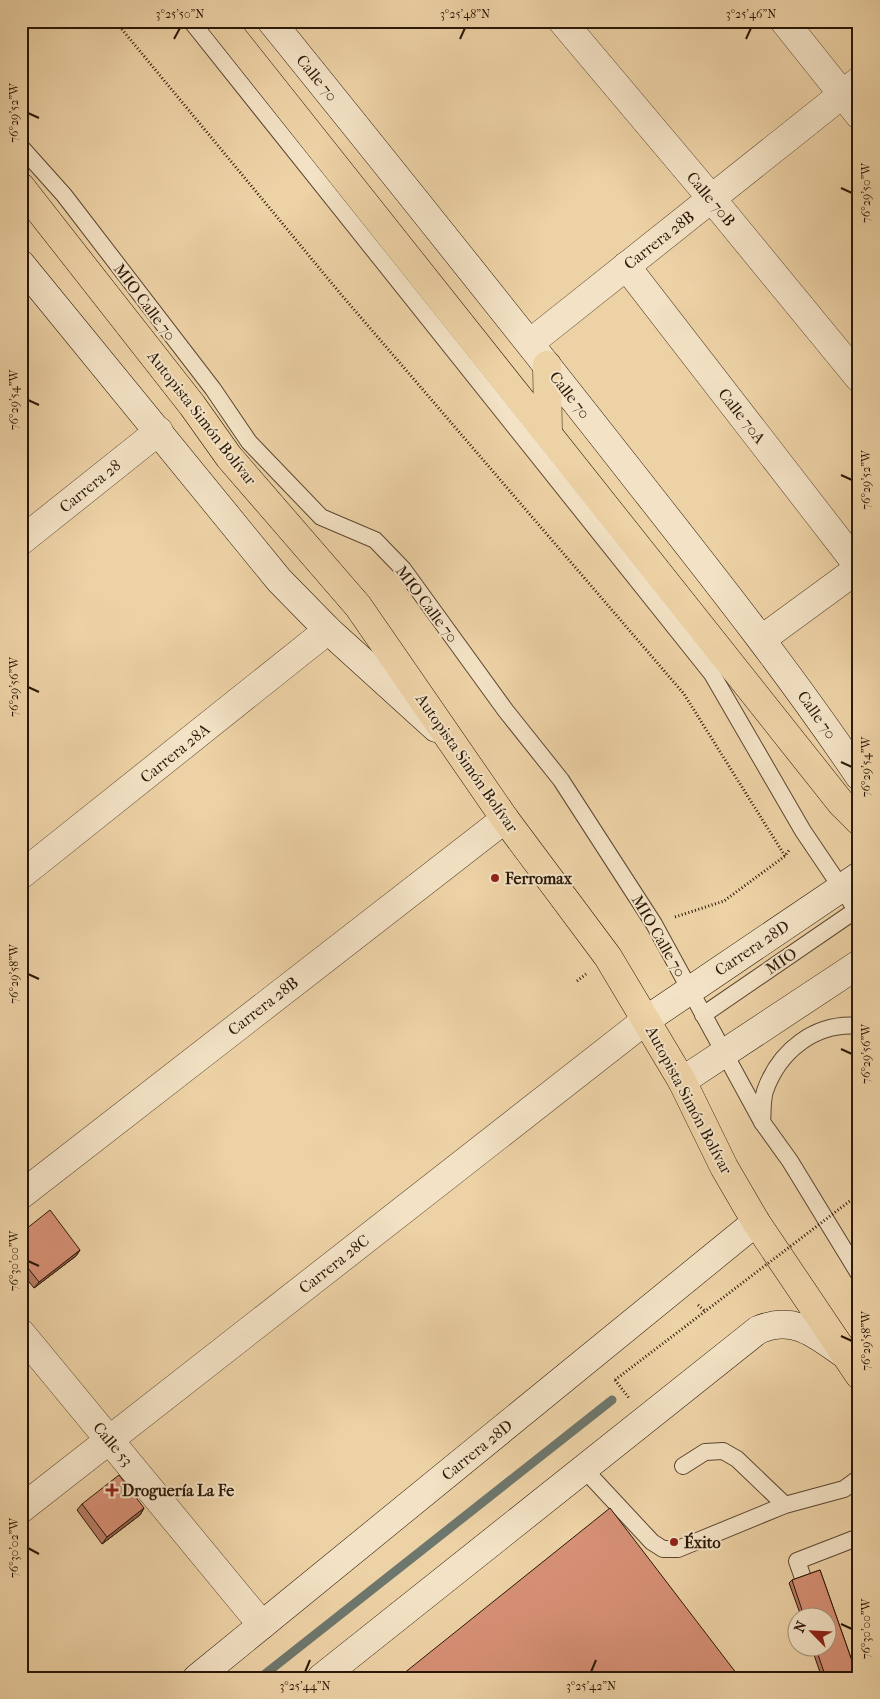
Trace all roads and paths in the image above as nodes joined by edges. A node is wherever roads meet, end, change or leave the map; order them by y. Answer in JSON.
{"nodes":[{"id":1,"x":115,"y":21,"type":"edge"},
{"id":2,"x":191,"y":21,"type":"edge"},
{"id":3,"x":220,"y":21,"type":"edge"},
{"id":4,"x":271,"y":21,"type":"edge"},
{"id":5,"x":562,"y":21,"type":"edge"},
{"id":6,"x":784,"y":21,"type":"edge"},
{"id":7,"x":850,"y":88,"type":"edge"},
{"id":8,"x":859,"y":116,"type":"edge"},
{"id":9,"x":21,"y":147,"type":"edge"},
{"id":10,"x":21,"y":187,"type":"edge"},
{"id":11,"x":712,"y":199,"type":"junction"},
{"id":12,"x":21,"y":264,"type":"edge"},
{"id":13,"x":626,"y":266,"type":"junction"},
{"id":14,"x":530,"y":343,"type":"junction"},
{"id":15,"x":547,"y":364,"type":"junction"},
{"id":16,"x":859,"y":378,"type":"edge"},
{"id":17,"x":159,"y":431,"type":"junction"},
{"id":18,"x":548,"y":432,"type":"junction"},
{"id":19,"x":21,"y":541,"type":"edge"},
{"id":20,"x":859,"y":567,"type":"edge"},
{"id":21,"x":328,"y":630,"type":"junction"},
{"id":22,"x":762,"y":639,"type":"junction"},
{"id":23,"x":824,"y":724,"type":"junction"},
{"id":24,"x":453,"y":743,"type":"junction"},
{"id":25,"x":859,"y":748,"type":"edge"},
{"id":26,"x":859,"y":776,"type":"edge"},
{"id":27,"x":505,"y":819,"type":"junction"},
{"id":28,"x":859,"y":821,"type":"edge"},
{"id":29,"x":803,"y":831,"type":"junction"},
{"id":30,"x":785,"y":856,"type":"junction"},
{"id":31,"x":21,"y":875,"type":"edge"},
{"id":32,"x":850,"y":882,"type":"edge"},
{"id":33,"x":858,"y":911,"type":"edge"},
{"id":34,"x":654,"y":924,"type":"junction"},
{"id":35,"x":608,"y":958,"type":"junction"},
{"id":36,"x":859,"y":964,"type":"edge"},
{"id":37,"x":577,"y":981,"type":"dead end"},
{"id":38,"x":690,"y":990,"type":"junction"},
{"id":39,"x":703,"y":1015,"type":"junction"},
{"id":40,"x":646,"y":1020,"type":"junction"},
{"id":41,"x":859,"y":1026,"type":"edge"},
{"id":42,"x":724,"y":1053,"type":"junction"},
{"id":43,"x":682,"y":1081,"type":"junction"},
{"id":44,"x":762,"y":1122,"type":"junction"},
{"id":45,"x":859,"y":1194,"type":"edge"},
{"id":46,"x":21,"y":1195,"type":"edge"},
{"id":47,"x":756,"y":1222,"type":"junction"},
{"id":48,"x":859,"y":1274,"type":"edge"},
{"id":49,"x":21,"y":1333,"type":"edge"},
{"id":50,"x":853,"y":1366,"type":"edge"},
{"id":51,"x":615,"y":1380,"type":"dead end"},
{"id":52,"x":109,"y":1440,"type":"junction"},
{"id":53,"x":683,"y":1466,"type":"dead end"},
{"id":54,"x":583,"y":1468,"type":"junction"},
{"id":55,"x":859,"y":1478,"type":"edge"},
{"id":56,"x":785,"y":1504,"type":"junction"},
{"id":57,"x":21,"y":1508,"type":"edge"},
{"id":58,"x":859,"y":1537,"type":"edge"},
{"id":59,"x":803,"y":1578,"type":"edge"},
{"id":60,"x":262,"y":1625,"type":"junction"},
{"id":61,"x":197,"y":1678,"type":"edge"},
{"id":62,"x":320,"y":1678,"type":"edge"}],
"edges":[{"from":1,"to":30,"type":"path"},
{"from":2,"to":29,"type":"lane"},
{"from":3,"to":18,"type":"highway"},
{"from":4,"to":14,"type":"street","name":"Calle 70"},
{"from":5,"to":11,"type":"street","name":"Calle 70B"},
{"from":6,"to":7,"type":"street"},
{"from":7,"to":8,"type":"street"},
{"from":7,"to":11,"type":"street","name":"Carrera 28B"},
{"from":9,"to":34,"type":"lane","name":"MIO Calle 70"},
{"from":10,"to":24,"type":"highway","name":"Autopista Simón Bolívar"},
{"from":11,"to":13,"type":"street","name":"Carrera 28B"},
{"from":11,"to":16,"type":"street","name":"Calle 70B"},
{"from":12,"to":17,"type":"street"},
{"from":13,"to":14,"type":"street","name":"Carrera 28B"},
{"from":13,"to":20,"type":"street","name":"Calle 70A"},
{"from":14,"to":15,"type":"street","name":"Calle 70"},
{"from":15,"to":18,"type":"highway"},
{"from":15,"to":22,"type":"street","name":"Calle 70"},
{"from":17,"to":19,"type":"street","name":"Carrera 28"},
{"from":17,"to":21,"type":"street"},
{"from":18,"to":28,"type":"highway"},
{"from":20,"to":22,"type":"street"},
{"from":21,"to":24,"type":"street"},
{"from":21,"to":31,"type":"street","name":"Carrera 28A"},
{"from":22,"to":23,"type":"street","name":"Calle 70"},
{"from":23,"to":25,"type":"street"},
{"from":23,"to":26,"type":"street","name":"Calle 70"},
{"from":24,"to":27,"type":"highway","name":"Autopista Simón Bolívar"},
{"from":27,"to":35,"type":"highway","name":"Autopista Simón Bolívar"},
{"from":27,"to":46,"type":"street","name":"Carrera 28B"},
{"from":29,"to":30,"type":"path"},
{"from":29,"to":32,"type":"lane"},
{"from":30,"to":34,"type":"path"},
{"from":32,"to":33,"type":"lane"},
{"from":32,"to":38,"type":"street","name":"Carrera 28D"},
{"from":33,"to":39,"type":"lane","name":"MIO"},
{"from":34,"to":38,"type":"lane","name":"MIO Calle 70"},
{"from":35,"to":37,"type":"path"},
{"from":35,"to":40,"type":"highway","name":"Autopista Simón Bolívar"},
{"from":36,"to":42,"type":"street"},
{"from":38,"to":39,"type":"lane","name":"MIO Calle 70"},
{"from":38,"to":40,"type":"street","name":"Carrera 28D"},
{"from":39,"to":42,"type":"lane","name":"MIO Calle 70"},
{"from":40,"to":43,"type":"highway","name":"Autopista Simón Bolívar"},
{"from":40,"to":52,"type":"street","name":"Carrera 28C"},
{"from":41,"to":44,"type":"lane"},
{"from":42,"to":43,"type":"street"},
{"from":42,"to":44,"type":"lane","name":"MIO Calle 70"},
{"from":43,"to":47,"type":"highway","name":"Autopista Simón Bolívar"},
{"from":44,"to":48,"type":"lane"},
{"from":45,"to":51,"type":"path","bridge":true},
{"from":47,"to":50,"type":"highway","name":"Autopista Simón Bolívar"},
{"from":47,"to":60,"type":"street","name":"Carrera 28D"},
{"from":49,"to":52,"type":"street","name":"Calle 53"},
{"from":50,"to":54,"type":"street"},
{"from":52,"to":57,"type":"street","name":"Carrera 28C"},
{"from":52,"to":60,"type":"street","name":"Calle 53"},
{"from":53,"to":56,"type":"lane"},
{"from":54,"to":56,"type":"lane"},
{"from":54,"to":62,"type":"street"},
{"from":55,"to":56,"type":"lane"},
{"from":58,"to":59,"type":"lane"},
{"from":60,"to":61,"type":"street","name":"Carrera 28D"}]}
